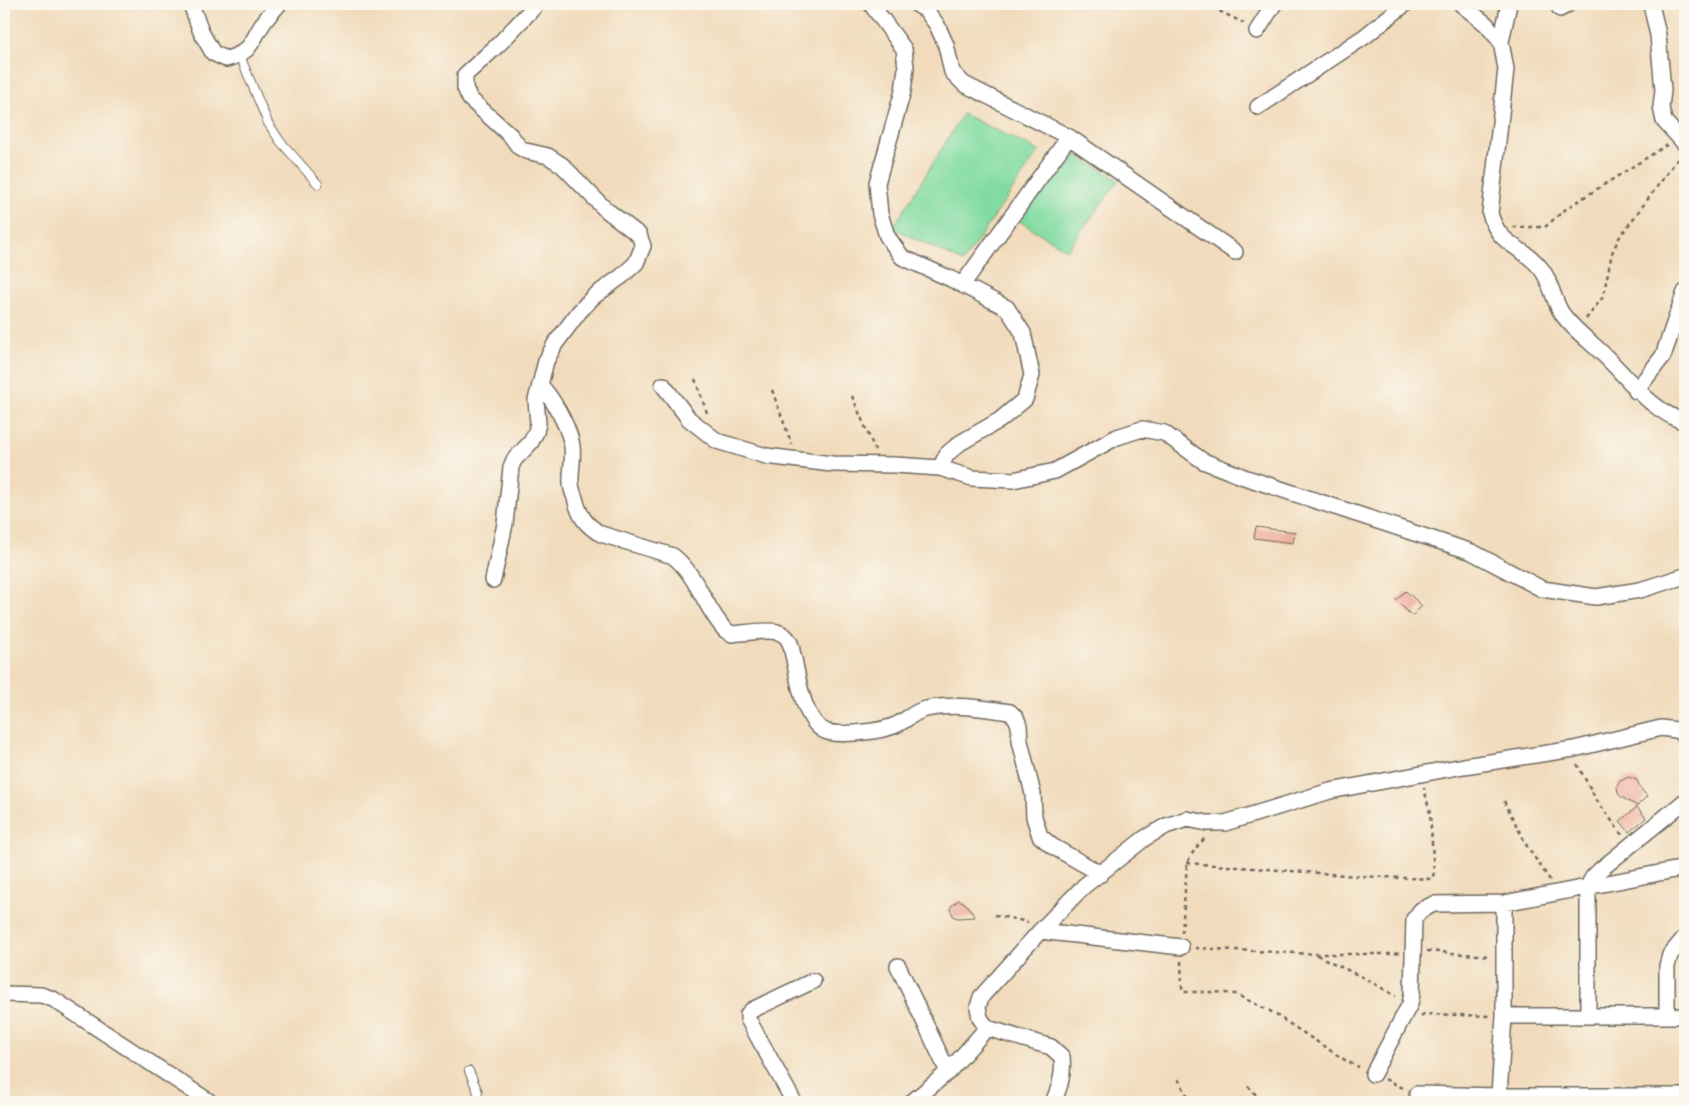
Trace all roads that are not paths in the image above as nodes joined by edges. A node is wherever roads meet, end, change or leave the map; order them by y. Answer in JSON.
{"nodes":[{"id":1,"x":191,"y":4,"type":"edge"},
{"id":2,"x":279,"y":4,"type":"edge"},
{"id":3,"x":535,"y":4,"type":"edge"},
{"id":4,"x":871,"y":4,"type":"edge"},
{"id":5,"x":916,"y":4,"type":"edge"},
{"id":6,"x":1274,"y":4,"type":"edge"},
{"id":7,"x":1406,"y":4,"type":"edge"},
{"id":8,"x":1461,"y":4,"type":"edge"},
{"id":9,"x":1508,"y":4,"type":"edge"},
{"id":10,"x":1651,"y":4,"type":"edge"},
{"id":11,"x":1257,"y":31,"type":"road end"},
{"id":12,"x":1501,"y":42,"type":"junction"},
{"id":13,"x":240,"y":56,"type":"junction"},
{"id":14,"x":1258,"y":107,"type":"dead end"},
{"id":15,"x":1069,"y":137,"type":"junction"},
{"id":16,"x":1681,"y":146,"type":"edge"},
{"id":17,"x":318,"y":184,"type":"dead end"},
{"id":18,"x":1235,"y":252,"type":"dead end"},
{"id":19,"x":962,"y":285,"type":"junction"},
{"id":20,"x":1685,"y":292,"type":"edge"},
{"id":21,"x":540,"y":385,"type":"junction"},
{"id":22,"x":663,"y":385,"type":"dead end"},
{"id":23,"x":1636,"y":391,"type":"junction"},
{"id":24,"x":1685,"y":422,"type":"edge"},
{"id":25,"x":940,"y":468,"type":"junction"},
{"id":26,"x":1685,"y":576,"type":"edge"},
{"id":27,"x":493,"y":580,"type":"dead end"},
{"id":28,"x":1685,"y":735,"type":"edge"},
{"id":29,"x":1685,"y":801,"type":"edge"},
{"id":30,"x":1685,"y":868,"type":"edge"},
{"id":31,"x":1101,"y":874,"type":"junction"},
{"id":32,"x":1588,"y":886,"type":"junction"},
{"id":33,"x":1504,"y":903,"type":"junction"},
{"id":34,"x":1042,"y":929,"type":"junction"},
{"id":35,"x":1685,"y":937,"type":"edge"},
{"id":36,"x":1181,"y":947,"type":"road end"},
{"id":37,"x":898,"y":966,"type":"dead end"},
{"id":38,"x":812,"y":981,"type":"dead end"},
{"id":39,"x":4,"y":994,"type":"edge"},
{"id":40,"x":1504,"y":1016,"type":"junction"},
{"id":41,"x":1588,"y":1016,"type":"junction"},
{"id":42,"x":1667,"y":1016,"type":"junction"},
{"id":43,"x":1685,"y":1016,"type":"edge"},
{"id":44,"x":987,"y":1028,"type":"junction"},
{"id":45,"x":469,"y":1072,"type":"dead end"},
{"id":46,"x":948,"y":1072,"type":"junction"},
{"id":47,"x":1373,"y":1074,"type":"road end"},
{"id":48,"x":1417,"y":1094,"type":"road end"},
{"id":49,"x":1500,"y":1096,"type":"junction"},
{"id":50,"x":1685,"y":1096,"type":"edge"},
{"id":51,"x":210,"y":1102,"type":"edge"},
{"id":52,"x":476,"y":1102,"type":"edge"},
{"id":53,"x":793,"y":1102,"type":"edge"},
{"id":54,"x":912,"y":1102,"type":"edge"},
{"id":55,"x":1052,"y":1102,"type":"edge"}],
"edges":[{"from":1,"to":13,"type":"street"},
{"from":2,"to":13,"type":"street"},
{"from":3,"to":21,"type":"street"},
{"from":4,"to":19,"type":"street"},
{"from":5,"to":15,"type":"street"},
{"from":6,"to":11,"type":"street"},
{"from":7,"to":14,"type":"street"},
{"from":8,"to":12,"type":"street"},
{"from":9,"to":12,"type":"street"},
{"from":10,"to":16,"type":"street"},
{"from":12,"to":23,"type":"street"},
{"from":13,"to":17,"type":"lane"},
{"from":15,"to":18,"type":"street"},
{"from":15,"to":19,"type":"street"},
{"from":19,"to":25,"type":"street"},
{"from":20,"to":23,"type":"street"},
{"from":21,"to":27,"type":"street"},
{"from":21,"to":31,"type":"street"},
{"from":22,"to":25,"type":"street"},
{"from":23,"to":24,"type":"street"},
{"from":25,"to":26,"type":"street"},
{"from":28,"to":31,"type":"street"},
{"from":29,"to":32,"type":"street"},
{"from":30,"to":32,"type":"street"},
{"from":31,"to":34,"type":"street"},
{"from":32,"to":33,"type":"street"},
{"from":32,"to":41,"type":"street"},
{"from":33,"to":40,"type":"street"},
{"from":33,"to":47,"type":"street"},
{"from":34,"to":36,"type":"street"},
{"from":34,"to":44,"type":"street"},
{"from":35,"to":42,"type":"street"},
{"from":37,"to":46,"type":"street"},
{"from":38,"to":53,"type":"street"},
{"from":39,"to":51,"type":"street"},
{"from":40,"to":41,"type":"street"},
{"from":40,"to":49,"type":"street"},
{"from":41,"to":42,"type":"street"},
{"from":42,"to":43,"type":"street"},
{"from":44,"to":46,"type":"street"},
{"from":44,"to":55,"type":"street"},
{"from":45,"to":52,"type":"lane"},
{"from":46,"to":54,"type":"street"},
{"from":48,"to":49,"type":"street"},
{"from":49,"to":50,"type":"street"}]}
